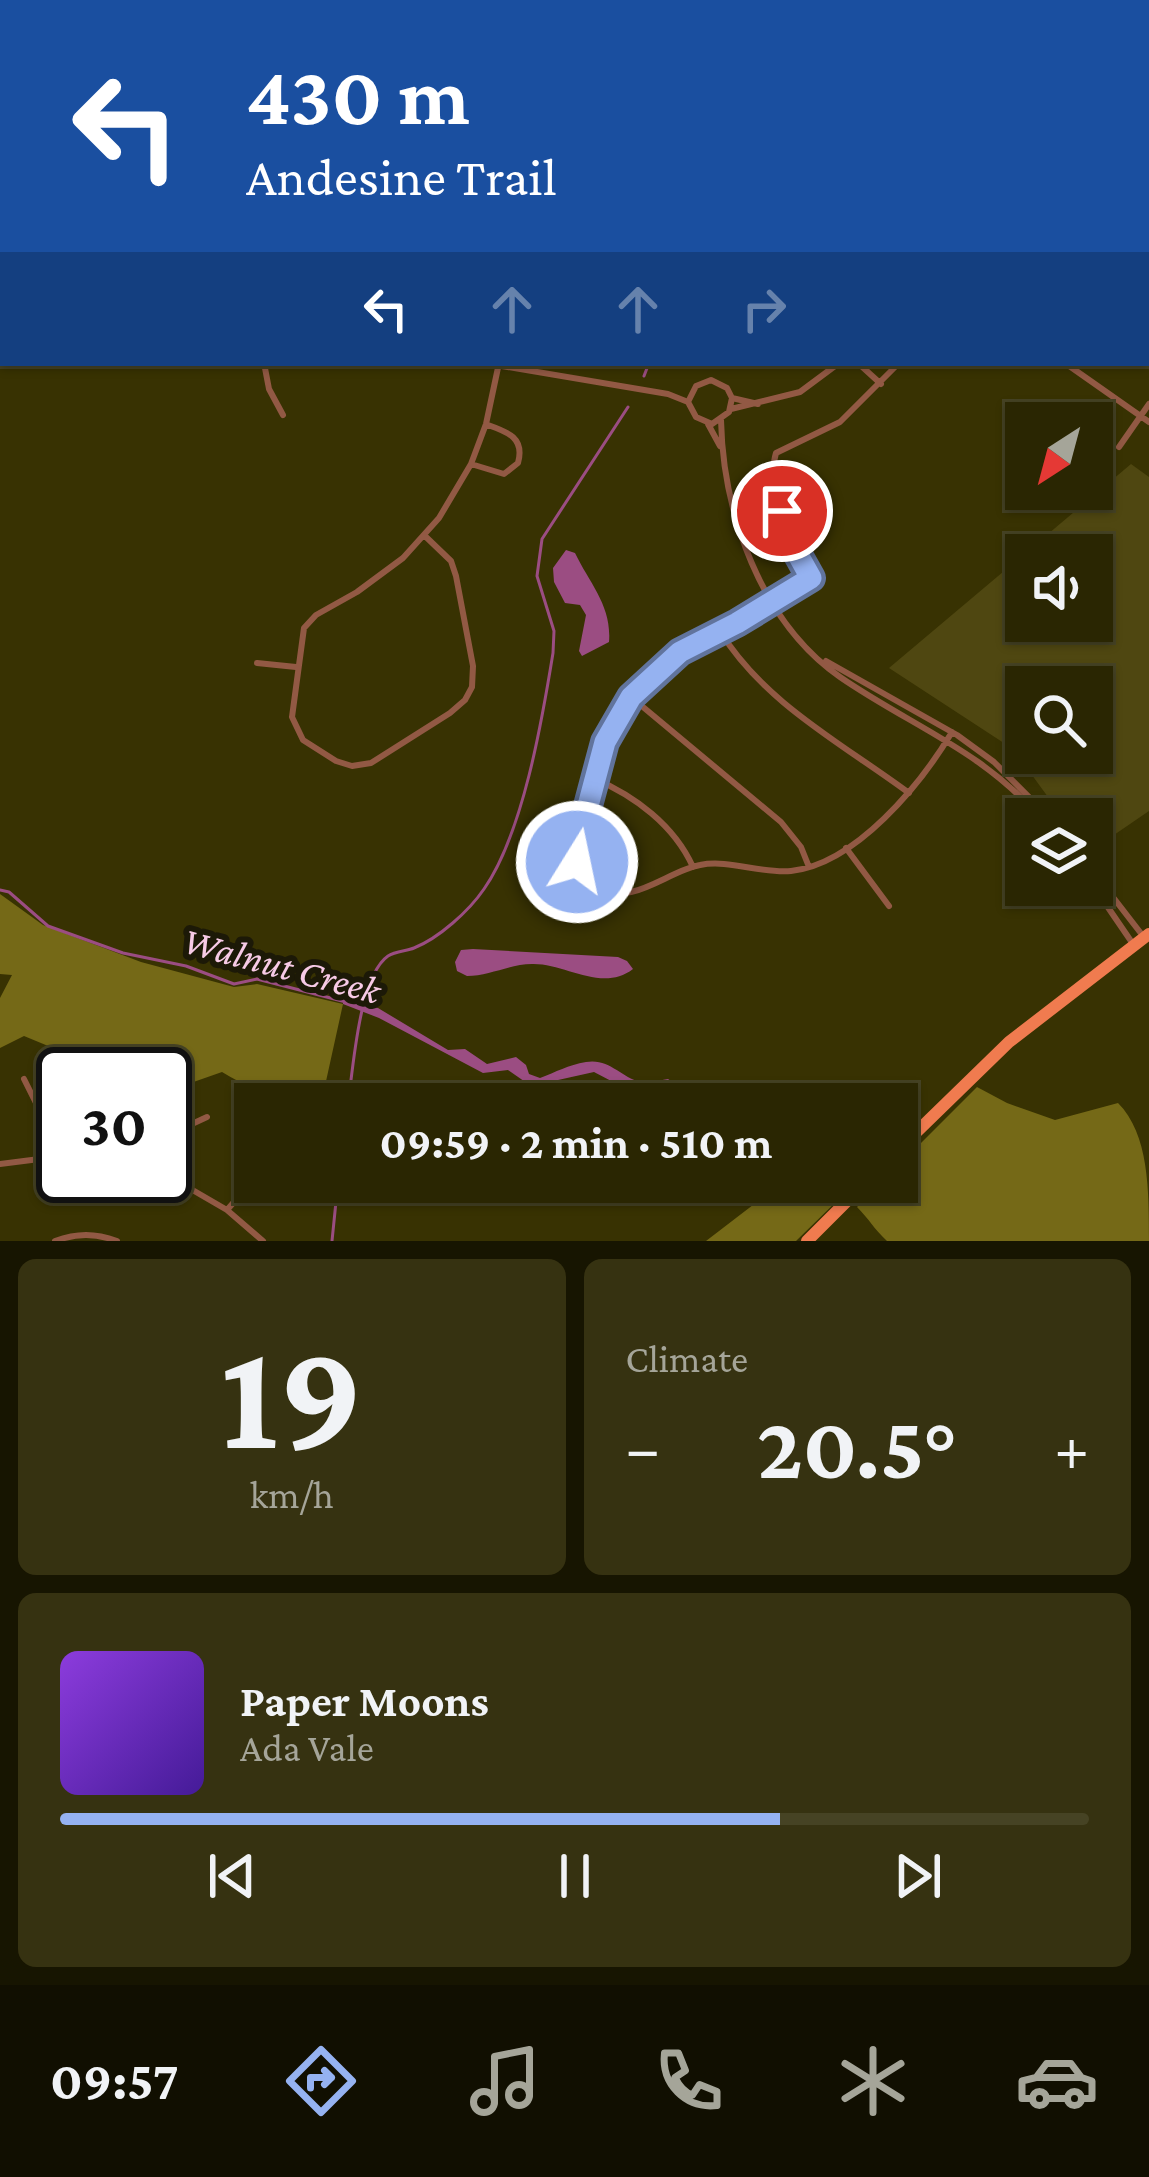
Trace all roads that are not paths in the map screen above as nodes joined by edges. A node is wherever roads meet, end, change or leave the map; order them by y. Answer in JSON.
{"nodes":[{"id":1,"x":265,"y":366,"type":"edge"},
{"id":2,"x":499,"y":366,"type":"edge"},
{"id":3,"x":510,"y":366,"type":"edge"},
{"id":4,"x":835,"y":366,"type":"edge"},
{"id":5,"x":861,"y":366,"type":"edge"},
{"id":6,"x":896,"y":366,"type":"edge"},
{"id":7,"x":1069,"y":366,"type":"edge"},
{"id":8,"x":881,"y":383,"type":"junction"},
{"id":9,"x":692,"y":391,"type":"junction"},
{"id":10,"x":668,"y":394,"type":"junction"},
{"id":11,"x":732,"y":398,"type":"junction"},
{"id":12,"x":688,"y":402,"type":"junction"},
{"id":13,"x":758,"y":404,"type":"junction"},
{"id":14,"x":1149,"y":404,"type":"edge"},
{"id":15,"x":731,"y":409,"type":"junction"},
{"id":16,"x":283,"y":416,"type":"dead end"},
{"id":17,"x":1140,"y":416,"type":"junction"},
{"id":18,"x":721,"y":420,"type":"junction"},
{"id":19,"x":1149,"y":422,"type":"edge"},
{"id":20,"x":486,"y":424,"type":"junction"},
{"id":21,"x":708,"y":424,"type":"junction"},
{"id":22,"x":1119,"y":446,"type":"dead end"},
{"id":23,"x":722,"y":448,"type":"junction"},
{"id":24,"x":471,"y":464,"type":"junction"},
{"id":25,"x":424,"y":536,"type":"junction"},
{"id":26,"x":820,"y":572,"type":"dead end"},
{"id":27,"x":811,"y":578,"type":"junction"},
{"id":28,"x":771,"y":602,"type":"junction"},
{"id":29,"x":720,"y":631,"type":"junction"},
{"id":30,"x":256,"y":663,"type":"dead end"},
{"id":31,"x":296,"y":667,"type":"junction"},
{"id":32,"x":631,"y":697,"type":"junction"},
{"id":33,"x":950,"y":735,"type":"junction"},
{"id":34,"x":593,"y":778,"type":"junction"},
{"id":35,"x":909,"y":793,"type":"junction"},
{"id":36,"x":1020,"y":798,"type":"edge"},
{"id":37,"x":1030,"y":798,"type":"edge"},
{"id":38,"x":846,"y":848,"type":"junction"},
{"id":39,"x":693,"y":867,"type":"junction"},
{"id":40,"x":808,"y":867,"type":"junction"},
{"id":41,"x":1113,"y":896,"type":"edge"},
{"id":42,"x":889,"y":905,"type":"dead end"},
{"id":43,"x":1113,"y":905,"type":"edge"},
{"id":44,"x":1144,"y":935,"type":"edge"},
{"id":45,"x":24,"y":1079,"type":"dead end"},
{"id":46,"x":36,"y":1103,"type":"edge"},
{"id":47,"x":207,"y":1117,"type":"dead end"},
{"id":48,"x":192,"y":1124,"type":"edge"},
{"id":49,"x":918,"y":1129,"type":"edge"},
{"id":50,"x":36,"y":1158,"type":"edge"},
{"id":51,"x":0,"y":1164,"type":"edge"},
{"id":52,"x":192,"y":1190,"type":"edge"},
{"id":53,"x":234,"y":1202,"type":"edge"},
{"id":54,"x":845,"y":1203,"type":"edge"},
{"id":55,"x":227,"y":1210,"type":"junction"},
{"id":56,"x":55,"y":1241,"type":"edge"},
{"id":57,"x":117,"y":1241,"type":"edge"},
{"id":58,"x":263,"y":1241,"type":"edge"},
{"id":59,"x":806,"y":1241,"type":"edge"}],
"edges":[{"from":1,"to":16,"type":"street"},
{"from":2,"to":20,"type":"street"},
{"from":3,"to":10,"type":"street"},
{"from":4,"to":13,"type":"street"},
{"from":5,"to":8,"type":"street"},
{"from":6,"to":8,"type":"street"},
{"from":7,"to":17,"type":"street"},
{"from":8,"to":27,"type":"street"},
{"from":9,"to":10,"type":"street"},
{"from":9,"to":11,"type":"street"},
{"from":9,"to":12,"type":"street"},
{"from":10,"to":12,"type":"street"},
{"from":11,"to":13,"type":"street"},
{"from":11,"to":15,"type":"street"},
{"from":12,"to":21,"type":"street"},
{"from":13,"to":15,"type":"street"},
{"from":14,"to":17,"type":"street"},
{"from":15,"to":18,"type":"street"},
{"from":17,"to":19,"type":"street"},
{"from":17,"to":22,"type":"street"},
{"from":18,"to":21,"type":"street"},
{"from":18,"to":23,"type":"street"},
{"from":20,"to":24,"type":"street"},
{"from":20,"to":24,"type":"street"},
{"from":21,"to":23,"type":"street"},
{"from":23,"to":28,"type":"street"},
{"from":24,"to":25,"type":"street"},
{"from":25,"to":31,"type":"street"},
{"from":25,"to":31,"type":"street"},
{"from":26,"to":27,"type":"street"},
{"from":27,"to":28,"type":"street"},
{"from":28,"to":29,"type":"street"},
{"from":28,"to":33,"type":"street"},
{"from":29,"to":32,"type":"street"},
{"from":29,"to":35,"type":"street"},
{"from":30,"to":31,"type":"street"},
{"from":32,"to":34,"type":"street"},
{"from":32,"to":40,"type":"street"},
{"from":33,"to":35,"type":"street"},
{"from":33,"to":36,"type":"street"},
{"from":33,"to":37,"type":"street"},
{"from":34,"to":39,"type":"street"},
{"from":34,"to":39,"type":"street"},
{"from":35,"to":38,"type":"street"},
{"from":38,"to":40,"type":"street"},
{"from":38,"to":42,"type":"street"},
{"from":39,"to":40,"type":"street"},
{"from":41,"to":44,"type":"street"},
{"from":43,"to":44,"type":"street"},
{"from":44,"to":49,"type":"main road"},
{"from":45,"to":46,"type":"street"},
{"from":47,"to":48,"type":"street"},
{"from":50,"to":51,"type":"street"},
{"from":52,"to":55,"type":"street"},
{"from":53,"to":55,"type":"street"},
{"from":54,"to":59,"type":"main road"},
{"from":55,"to":58,"type":"street"},
{"from":56,"to":57,"type":"street"}]}
